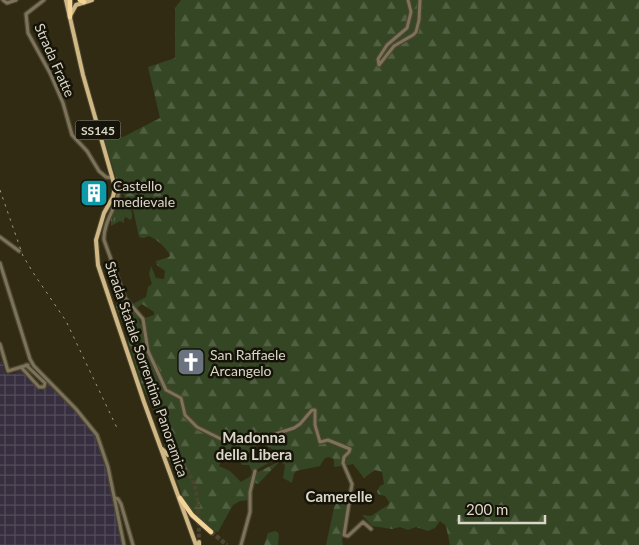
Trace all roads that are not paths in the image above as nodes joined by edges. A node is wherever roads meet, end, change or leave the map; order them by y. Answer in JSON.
{"nodes":[{"id":1,"x":2,"y":0,"type":"edge"},
{"id":2,"x":16,"y":0,"type":"edge"},
{"id":3,"x":44,"y":0,"type":"edge"},
{"id":4,"x":66,"y":0,"type":"edge"},
{"id":5,"x":70,"y":0,"type":"edge"},
{"id":6,"x":92,"y":0,"type":"edge"},
{"id":7,"x":408,"y":0,"type":"edge"},
{"id":8,"x":420,"y":0,"type":"edge"},
{"id":9,"x":82,"y":1,"type":"edge"},
{"id":10,"x":70,"y":17,"type":"junction"},
{"id":11,"x":113,"y":180,"type":"junction"},
{"id":12,"x":0,"y":238,"type":"edge"},
{"id":13,"x":19,"y":251,"type":"dead end"},
{"id":14,"x":0,"y":263,"type":"edge"},
{"id":15,"x":0,"y":344,"type":"edge"},
{"id":16,"x":30,"y":360,"type":"junction"},
{"id":17,"x":33,"y":364,"type":"junction"},
{"id":18,"x":26,"y":365,"type":"junction"},
{"id":19,"x":20,"y":368,"type":"junction"},
{"id":20,"x":47,"y":381,"type":"junction"},
{"id":21,"x":158,"y":443,"type":"junction"},
{"id":22,"x":168,"y":455,"type":"tunnel mouth"},
{"id":23,"x":255,"y":471,"type":"dead end"},
{"id":24,"x":115,"y":498,"type":"junction"},
{"id":25,"x":180,"y":498,"type":"junction"},
{"id":26,"x":371,"y":528,"type":"dead end"},
{"id":27,"x":212,"y":532,"type":"tunnel mouth"},
{"id":28,"x":198,"y":544,"type":"edge"},
{"id":29,"x":124,"y":545,"type":"edge"},
{"id":30,"x":133,"y":545,"type":"edge"},
{"id":31,"x":242,"y":545,"type":"edge"}],
"edges":[{"from":1,"to":2,"type":"street"},
{"from":3,"to":11,"type":"street","name":"Strada Fratte"},
{"from":4,"to":10,"type":"main road","name":"Strada Statale Sorrentina Panoramica"},
{"from":5,"to":10,"type":"highway","number":"SS145"},
{"from":6,"to":9,"type":"main road"},
{"from":7,"to":8,"type":"street"},
{"from":9,"to":10,"type":"main road"},
{"from":10,"to":11,"type":"main road","name":"Strada Statale Sorrentina Panoramica","number":"SS145"},
{"from":11,"to":21,"type":"main road","name":"Strada Statale Sorrentina Panoramica","number":"SS145"},
{"from":11,"to":26,"type":"street"},
{"from":12,"to":13,"type":"street"},
{"from":14,"to":16,"type":"street"},
{"from":15,"to":19,"type":"street"},
{"from":16,"to":17,"type":"street"},
{"from":16,"to":18,"type":"street"},
{"from":17,"to":18,"type":"street"},
{"from":17,"to":20,"type":"street"},
{"from":18,"to":19,"type":"street"},
{"from":18,"to":20,"type":"street"},
{"from":19,"to":20,"type":"street"},
{"from":20,"to":24,"type":"street"},
{"from":21,"to":22,"type":"main road","number":"SS145"},
{"from":21,"to":25,"type":"main road","name":"Strada Statale Sorrentina Panoramica","number":"SS145"},
{"from":23,"to":31,"type":"street"},
{"from":24,"to":29,"type":"street"},
{"from":24,"to":30,"type":"street"},
{"from":25,"to":27,"type":"highway"},
{"from":25,"to":28,"type":"main road","number":"SS145"}]}
